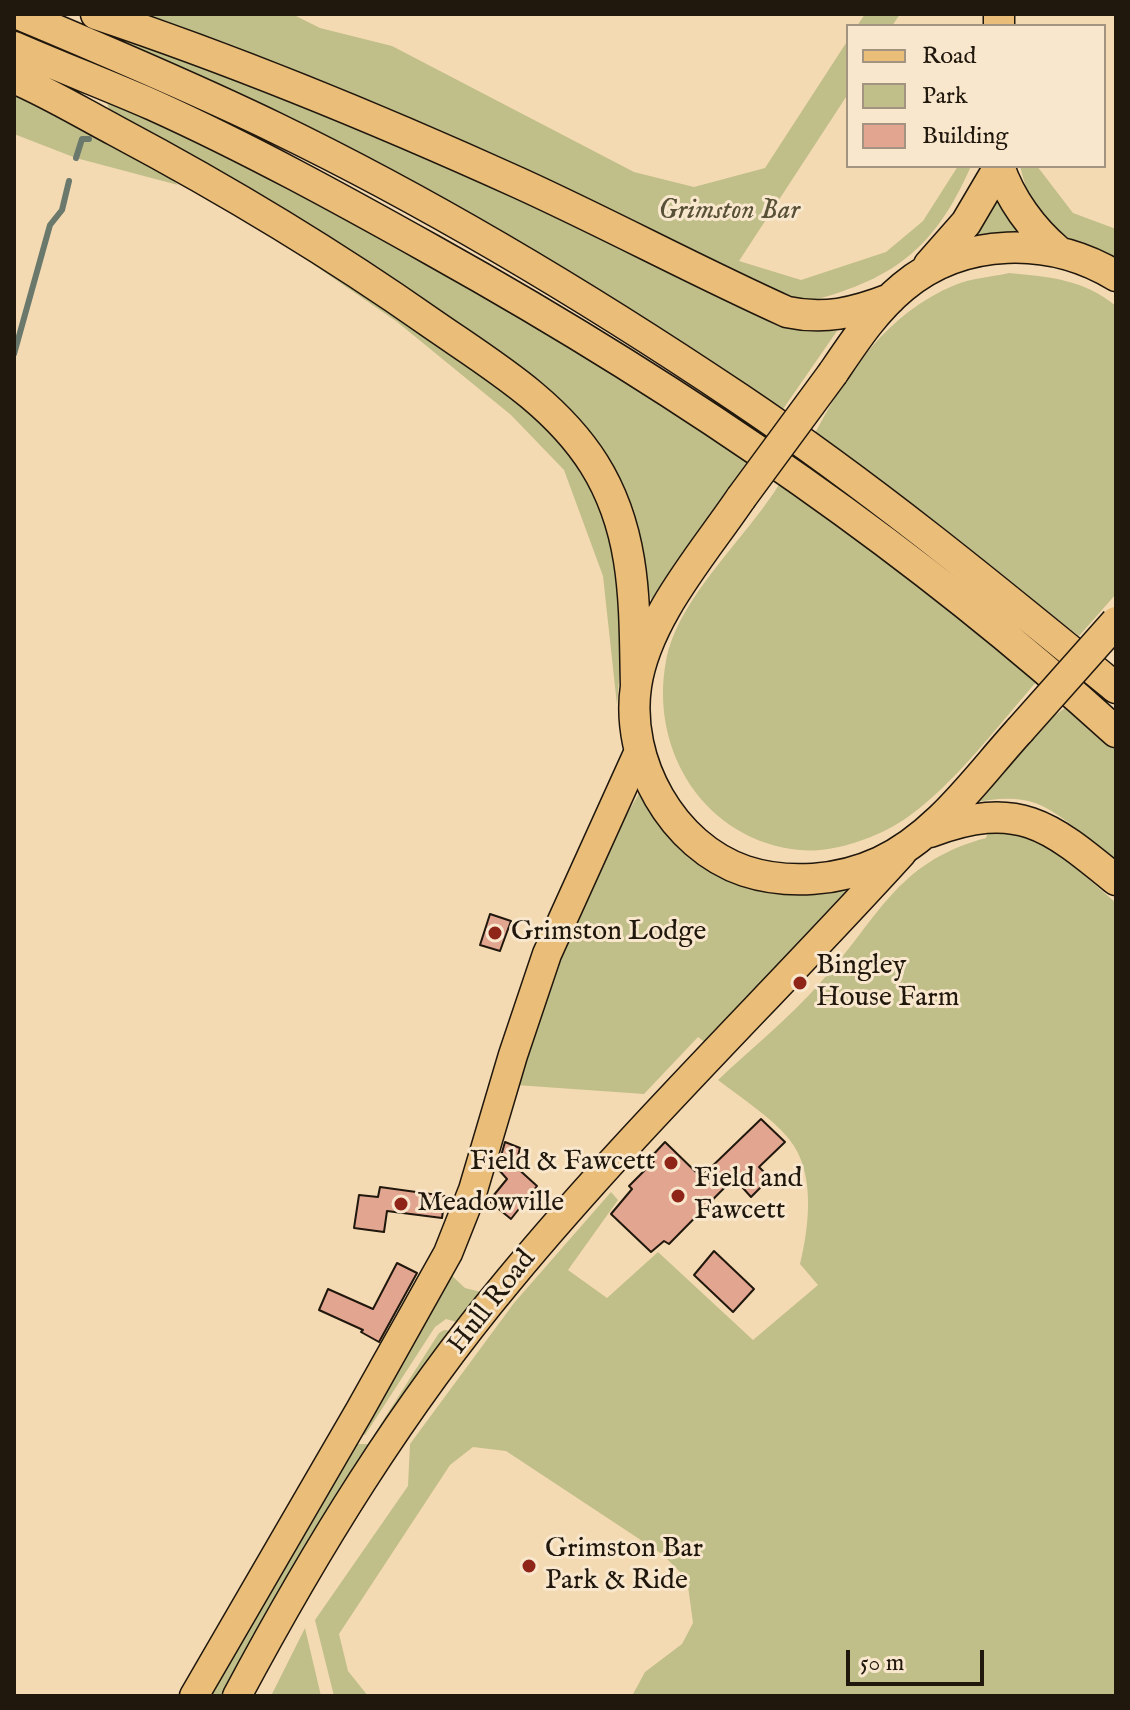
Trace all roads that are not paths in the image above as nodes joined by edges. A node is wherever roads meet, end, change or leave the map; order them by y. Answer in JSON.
{"nodes":[{"id":1,"x":18,"y":14,"type":"edge"},
{"id":2,"x":96,"y":14,"type":"edge"},
{"id":3,"x":14,"y":47,"type":"edge"},
{"id":4,"x":14,"y":78,"type":"edge"},
{"id":5,"x":998,"y":168,"type":"edge"},
{"id":6,"x":1000,"y":168,"type":"edge"},
{"id":7,"x":1058,"y":251,"type":"junction"},
{"id":8,"x":1113,"y":273,"type":"edge"},
{"id":9,"x":919,"y":276,"type":"junction"},
{"id":10,"x":890,"y":299,"type":"junction"},
{"id":11,"x":1116,"y":622,"type":"edge"},
{"id":12,"x":636,"y":687,"type":"junction"},
{"id":13,"x":1116,"y":688,"type":"edge"},
{"id":14,"x":1116,"y":732,"type":"edge"},
{"id":15,"x":639,"y":751,"type":"junction"},
{"id":16,"x":915,"y":842,"type":"junction"},
{"id":17,"x":1116,"y":880,"type":"edge"},
{"id":18,"x":194,"y":1696,"type":"edge"},
{"id":19,"x":237,"y":1696,"type":"edge"}],
"edges":[{"from":1,"to":13,"type":"highway"},
{"from":2,"to":10,"type":"highway"},
{"from":3,"to":14,"type":"highway"},
{"from":4,"to":12,"type":"highway"},
{"from":5,"to":9,"type":"highway"},
{"from":6,"to":7,"type":"highway"},
{"from":7,"to":8,"type":"highway"},
{"from":7,"to":9,"type":"highway"},
{"from":9,"to":10,"type":"highway"},
{"from":10,"to":12,"type":"highway","bridge":true},
{"from":11,"to":16,"type":"highway","bridge":true},
{"from":12,"to":15,"type":"highway"},
{"from":15,"to":16,"type":"highway"},
{"from":15,"to":18,"type":"main road","name":"Hull Road"},
{"from":16,"to":17,"type":"highway"},
{"from":16,"to":19,"type":"main road","name":"Hull Road"}]}
